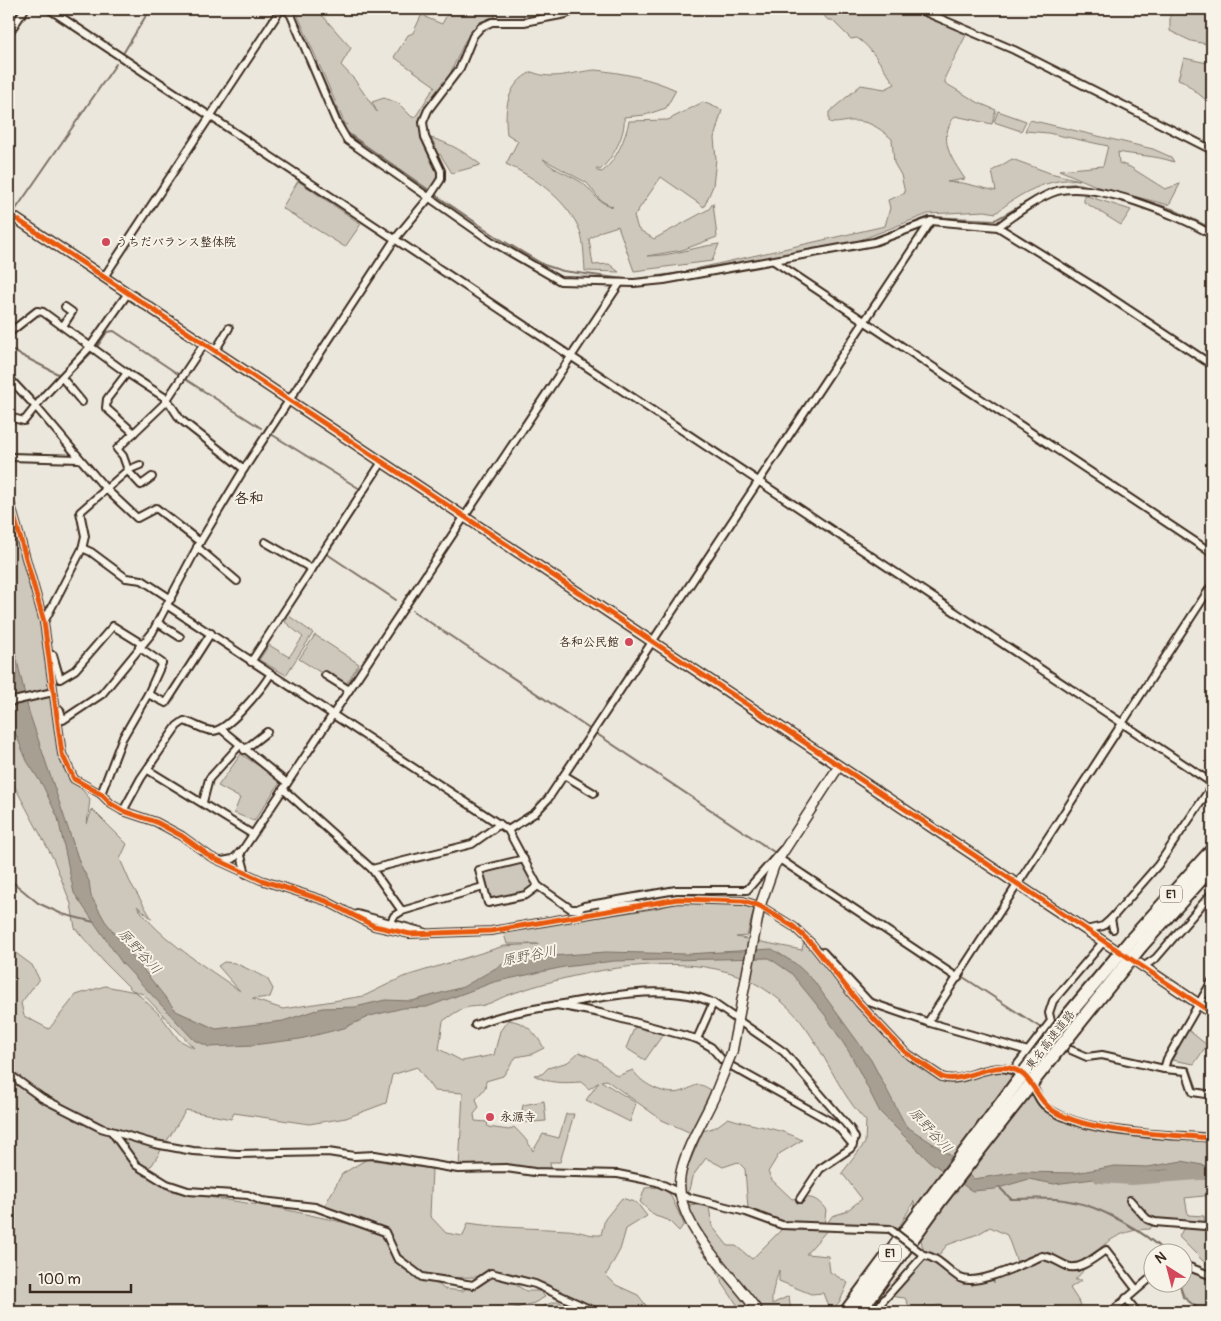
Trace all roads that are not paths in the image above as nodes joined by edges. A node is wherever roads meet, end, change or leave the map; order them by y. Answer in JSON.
{"nodes":[{"id":1,"x":25,"y":9,"type":"edge"},
{"id":2,"x":48,"y":9,"type":"edge"},
{"id":3,"x":282,"y":9,"type":"edge"},
{"id":4,"x":286,"y":9,"type":"edge"},
{"id":5,"x":576,"y":9,"type":"edge"},
{"id":6,"x":918,"y":9,"type":"edge"},
{"id":7,"x":9,"y":33,"type":"edge"},
{"id":8,"x":210,"y":116,"type":"junction"},
{"id":9,"x":1212,"y":150,"type":"edge"},
{"id":10,"x":428,"y":199,"type":"junction"},
{"id":11,"x":9,"y":214,"type":"edge"},
{"id":12,"x":931,"y":221,"type":"junction"},
{"id":13,"x":998,"y":227,"type":"junction"},
{"id":14,"x":1212,"y":235,"type":"edge"},
{"id":15,"x":395,"y":238,"type":"junction"},
{"id":16,"x":774,"y":261,"type":"junction"},
{"id":17,"x":104,"y":277,"type":"junction"},
{"id":18,"x":620,"y":283,"type":"junction"},
{"id":19,"x":128,"y":293,"type":"junction"},
{"id":20,"x":65,"y":308,"type":"dead end"},
{"id":21,"x":863,"y":321,"type":"junction"},
{"id":22,"x":64,"y":326,"type":"junction"},
{"id":23,"x":229,"y":328,"type":"dead end"},
{"id":24,"x":9,"y":333,"type":"edge"},
{"id":25,"x":204,"y":344,"type":"junction"},
{"id":26,"x":90,"y":347,"type":"junction"},
{"id":27,"x":215,"y":351,"type":"junction"},
{"id":28,"x":571,"y":358,"type":"junction"},
{"id":29,"x":1212,"y":366,"type":"edge"},
{"id":30,"x":127,"y":373,"type":"junction"},
{"id":31,"x":9,"y":378,"type":"edge"},
{"id":32,"x":63,"y":378,"type":"junction"},
{"id":33,"x":167,"y":399,"type":"junction"},
{"id":34,"x":288,"y":400,"type":"junction"},
{"id":35,"x":82,"y":402,"type":"dead end"},
{"id":36,"x":37,"y":408,"type":"junction"},
{"id":37,"x":9,"y":417,"type":"edge"},
{"id":38,"x":134,"y":433,"type":"junction"},
{"id":39,"x":10,"y":456,"type":"dead end"},
{"id":40,"x":80,"y":459,"type":"junction"},
{"id":41,"x":382,"y":462,"type":"junction"},
{"id":42,"x":140,"y":465,"type":"dead end"},
{"id":43,"x":244,"y":469,"type":"junction"},
{"id":44,"x":128,"y":471,"type":"junction"},
{"id":45,"x":152,"y":477,"type":"dead end"},
{"id":46,"x":759,"y":481,"type":"junction"},
{"id":47,"x":106,"y":489,"type":"junction"},
{"id":48,"x":9,"y":498,"type":"edge"},
{"id":49,"x":464,"y":517,"type":"junction"},
{"id":50,"x":265,"y":542,"type":"dead end"},
{"id":51,"x":199,"y":544,"type":"junction"},
{"id":52,"x":82,"y":548,"type":"junction"},
{"id":53,"x":1212,"y":553,"type":"edge"},
{"id":54,"x":312,"y":570,"type":"junction"},
{"id":55,"x":237,"y":581,"type":"dead end"},
{"id":56,"x":1212,"y":585,"type":"edge"},
{"id":57,"x":170,"y":599,"type":"junction"},
{"id":58,"x":168,"y":606,"type":"junction"},
{"id":59,"x":44,"y":622,"type":"junction"},
{"id":60,"x":158,"y":622,"type":"junction"},
{"id":61,"x":211,"y":633,"type":"junction"},
{"id":62,"x":180,"y":637,"type":"dead end"},
{"id":63,"x":652,"y":642,"type":"junction"},
{"id":64,"x":140,"y":645,"type":"junction"},
{"id":65,"x":49,"y":647,"type":"junction"},
{"id":66,"x":251,"y":662,"type":"junction"},
{"id":67,"x":270,"y":675,"type":"junction"},
{"id":68,"x":325,"y":675,"type":"dead end"},
{"id":69,"x":349,"y":690,"type":"junction"},
{"id":70,"x":50,"y":693,"type":"junction"},
{"id":71,"x":148,"y":694,"type":"junction"},
{"id":72,"x":9,"y":702,"type":"edge"},
{"id":73,"x":332,"y":715,"type":"junction"},
{"id":74,"x":1122,"y":722,"type":"junction"},
{"id":75,"x":221,"y":729,"type":"junction"},
{"id":76,"x":267,"y":732,"type":"dead end"},
{"id":77,"x":242,"y":748,"type":"junction"},
{"id":78,"x":839,"y":766,"type":"junction"},
{"id":79,"x":148,"y":770,"type":"junction"},
{"id":80,"x":564,"y":775,"type":"junction"},
{"id":81,"x":1212,"y":785,"type":"edge"},
{"id":82,"x":285,"y":786,"type":"junction"},
{"id":83,"x":594,"y":793,"type":"dead end"},
{"id":84,"x":101,"y":794,"type":"junction"},
{"id":85,"x":202,"y":802,"type":"junction"},
{"id":86,"x":123,"y":811,"type":"junction"},
{"id":87,"x":500,"y":824,"type":"junction"},
{"id":88,"x":508,"y":830,"type":"junction"},
{"id":89,"x":252,"y":834,"type":"junction"},
{"id":90,"x":785,"y":848,"type":"junction"},
{"id":91,"x":1212,"y":850,"type":"edge"},
{"id":92,"x":240,"y":852,"type":"junction"},
{"id":93,"x":778,"y":858,"type":"junction"},
{"id":94,"x":524,"y":859,"type":"junction"},
{"id":95,"x":222,"y":861,"type":"junction"},
{"id":96,"x":1212,"y":867,"type":"edge"},
{"id":97,"x":372,"y":869,"type":"junction"},
{"id":98,"x":246,"y":874,"type":"junction"},
{"id":99,"x":1017,"y":884,"type":"junction"},
{"id":100,"x":538,"y":886,"type":"junction"},
{"id":101,"x":483,"y":887,"type":"junction"},
{"id":102,"x":1212,"y":893,"type":"edge"},
{"id":103,"x":652,"y":904,"type":"junction"},
{"id":104,"x":760,"y":908,"type":"junction"},
{"id":105,"x":577,"y":909,"type":"junction"},
{"id":106,"x":402,"y":911,"type":"junction"},
{"id":107,"x":348,"y":912,"type":"junction"},
{"id":108,"x":1111,"y":919,"type":"junction"},
{"id":109,"x":391,"y":922,"type":"junction"},
{"id":110,"x":1113,"y":929,"type":"dead end"},
{"id":111,"x":1086,"y":930,"type":"junction"},
{"id":112,"x":432,"y":934,"type":"junction"},
{"id":113,"x":1104,"y":942,"type":"junction"},
{"id":114,"x":1136,"y":943,"type":"junction"},
{"id":115,"x":812,"y":944,"type":"junction"},
{"id":116,"x":1118,"y":957,"type":"junction"},
{"id":117,"x":1140,"y":965,"type":"joint"},
{"id":118,"x":958,"y":978,"type":"junction"},
{"id":119,"x":1212,"y":981,"type":"edge"},
{"id":120,"x":713,"y":1003,"type":"junction"},
{"id":121,"x":1198,"y":1004,"type":"junction"},
{"id":122,"x":557,"y":1005,"type":"junction"},
{"id":123,"x":1212,"y":1013,"type":"edge"},
{"id":124,"x":738,"y":1019,"type":"junction"},
{"id":125,"x":928,"y":1022,"type":"junction"},
{"id":126,"x":475,"y":1025,"type":"dead end"},
{"id":127,"x":697,"y":1040,"type":"junction"},
{"id":128,"x":1071,"y":1050,"type":"dead end"},
{"id":129,"x":1028,"y":1051,"type":"junction"},
{"id":130,"x":1014,"y":1069,"type":"junction"},
{"id":131,"x":1164,"y":1069,"type":"junction"},
{"id":132,"x":9,"y":1074,"type":"edge"},
{"id":133,"x":1212,"y":1095,"type":"edge"},
{"id":134,"x":112,"y":1132,"type":"junction"},
{"id":135,"x":1212,"y":1138,"type":"edge"},
{"id":136,"x":853,"y":1145,"type":"junction"},
{"id":137,"x":679,"y":1193,"type":"junction"},
{"id":138,"x":938,"y":1196,"type":"junction"},
{"id":139,"x":800,"y":1199,"type":"dead end"},
{"id":140,"x":1130,"y":1200,"type":"dead end"},
{"id":141,"x":1205,"y":1226,"type":"dead end"},
{"id":142,"x":922,"y":1254,"type":"junction"},
{"id":143,"x":1194,"y":1269,"type":"edge"},
{"id":144,"x":1212,"y":1276,"type":"edge"},
{"id":145,"x":1144,"y":1283,"type":"edge"},
{"id":146,"x":1136,"y":1289,"type":"junction"},
{"id":147,"x":1126,"y":1298,"type":"junction"},
{"id":148,"x":596,"y":1312,"type":"edge"},
{"id":149,"x":758,"y":1312,"type":"edge"},
{"id":150,"x":846,"y":1312,"type":"edge"},
{"id":151,"x":859,"y":1312,"type":"edge"},
{"id":152,"x":876,"y":1312,"type":"edge"},
{"id":153,"x":1049,"y":1312,"type":"edge"},
{"id":154,"x":1058,"y":1312,"type":"edge"},
{"id":155,"x":1111,"y":1312,"type":"edge"},
{"id":156,"x":1137,"y":1312,"type":"edge"}],
"edges":[{"from":1,"to":7,"type":"street"},
{"from":2,"to":8,"type":"street"},
{"from":3,"to":8,"type":"street"},
{"from":4,"to":10,"type":"street"},
{"from":5,"to":10,"type":"street"},
{"from":6,"to":9,"type":"street"},
{"from":8,"to":15,"type":"street"},
{"from":8,"to":17,"type":"street"},
{"from":10,"to":15,"type":"street"},
{"from":10,"to":18,"type":"street"},
{"from":11,"to":17,"type":"street"},
{"from":12,"to":13,"type":"street"},
{"from":12,"to":16,"type":"street"},
{"from":12,"to":21,"type":"street"},
{"from":13,"to":14,"type":"street"},
{"from":13,"to":29,"type":"street"},
{"from":15,"to":28,"type":"street"},
{"from":15,"to":34,"type":"street"},
{"from":16,"to":18,"type":"street"},
{"from":16,"to":21,"type":"street"},
{"from":17,"to":19,"type":"street"},
{"from":18,"to":28,"type":"street"},
{"from":19,"to":25,"type":"street"},
{"from":19,"to":26,"type":"street"},
{"from":20,"to":22,"type":"street"},
{"from":21,"to":46,"type":"street"},
{"from":21,"to":53,"type":"street"},
{"from":22,"to":24,"type":"street"},
{"from":22,"to":26,"type":"street"},
{"from":23,"to":27,"type":"street"},
{"from":25,"to":27,"type":"street"},
{"from":25,"to":33,"type":"street"},
{"from":26,"to":30,"type":"street"},
{"from":26,"to":32,"type":"street"},
{"from":27,"to":34,"type":"street"},
{"from":28,"to":46,"type":"street"},
{"from":28,"to":49,"type":"street"},
{"from":30,"to":33,"type":"street"},
{"from":30,"to":38,"type":"street"},
{"from":31,"to":36,"type":"street"},
{"from":32,"to":35,"type":"street"},
{"from":32,"to":36,"type":"street"},
{"from":33,"to":38,"type":"street"},
{"from":33,"to":43,"type":"street"},
{"from":34,"to":41,"type":"street"},
{"from":34,"to":43,"type":"street"},
{"from":36,"to":37,"type":"street"},
{"from":36,"to":40,"type":"street"},
{"from":38,"to":44,"type":"street"},
{"from":39,"to":40,"type":"street"},
{"from":40,"to":47,"type":"street"},
{"from":41,"to":49,"type":"street"},
{"from":41,"to":54,"type":"street"},
{"from":42,"to":44,"type":"street"},
{"from":43,"to":51,"type":"street"},
{"from":44,"to":45,"type":"street"},
{"from":44,"to":47,"type":"street"},
{"from":46,"to":63,"type":"street"},
{"from":46,"to":74,"type":"street"},
{"from":47,"to":51,"type":"street"},
{"from":47,"to":52,"type":"street"},
{"from":48,"to":59,"type":"street"},
{"from":49,"to":63,"type":"street"},
{"from":49,"to":69,"type":"street"},
{"from":50,"to":54,"type":"street"},
{"from":51,"to":55,"type":"street"},
{"from":51,"to":57,"type":"street"},
{"from":52,"to":57,"type":"street"},
{"from":52,"to":59,"type":"street"},
{"from":54,"to":66,"type":"street"},
{"from":56,"to":74,"type":"street"},
{"from":57,"to":58,"type":"street"},
{"from":58,"to":60,"type":"street"},
{"from":58,"to":61,"type":"street"},
{"from":59,"to":65,"type":"street"},
{"from":60,"to":62,"type":"street"},
{"from":60,"to":64,"type":"street"},
{"from":61,"to":66,"type":"street"},
{"from":61,"to":71,"type":"street"},
{"from":63,"to":78,"type":"street"},
{"from":63,"to":80,"type":"street"},
{"from":64,"to":65,"type":"street"},
{"from":64,"to":70,"type":"street"},
{"from":64,"to":71,"type":"street"},
{"from":65,"to":70,"type":"street"},
{"from":66,"to":67,"type":"street"},
{"from":67,"to":73,"type":"street"},
{"from":67,"to":75,"type":"street"},
{"from":68,"to":69,"type":"street"},
{"from":69,"to":73,"type":"street"},
{"from":70,"to":72,"type":"street"},
{"from":70,"to":84,"type":"street"},
{"from":71,"to":84,"type":"street"},
{"from":73,"to":82,"type":"street"},
{"from":73,"to":87,"type":"street"},
{"from":74,"to":81,"type":"street"},
{"from":74,"to":99,"type":"street"},
{"from":75,"to":77,"type":"street"},
{"from":75,"to":79,"type":"street"},
{"from":76,"to":77,"type":"street"},
{"from":77,"to":82,"type":"street"},
{"from":77,"to":85,"type":"street"},
{"from":78,"to":90,"type":"street"},
{"from":78,"to":99,"type":"street"},
{"from":79,"to":85,"type":"street"},
{"from":79,"to":86,"type":"street"},
{"from":80,"to":83,"type":"street"},
{"from":80,"to":88,"type":"street"},
{"from":81,"to":108,"type":"street"},
{"from":82,"to":89,"type":"street"},
{"from":82,"to":97,"type":"street"},
{"from":84,"to":86,"type":"street"},
{"from":85,"to":89,"type":"street"},
{"from":86,"to":95,"type":"street"},
{"from":87,"to":88,"type":"street"},
{"from":87,"to":97,"type":"street"},
{"from":88,"to":94,"type":"street"},
{"from":89,"to":92,"type":"street"},
{"from":90,"to":93,"type":"street"},
{"from":90,"to":105,"type":"street"},
{"from":91,"to":114,"type":"highway","name":"東名高速道路","number":"E1"},
{"from":92,"to":95,"type":"street"},
{"from":92,"to":98,"type":"street"},
{"from":93,"to":104,"type":"street"},
{"from":93,"to":118,"type":"street"},
{"from":94,"to":100,"type":"street"},
{"from":94,"to":101,"type":"street"},
{"from":95,"to":98,"type":"street"},
{"from":96,"to":114,"type":"highway","name":"東名高速道路","number":"E1"},
{"from":97,"to":106,"type":"street"},
{"from":98,"to":107,"type":"street"},
{"from":99,"to":111,"type":"street"},
{"from":99,"to":118,"type":"street"},
{"from":100,"to":101,"type":"street"},
{"from":100,"to":105,"type":"street"},
{"from":101,"to":106,"type":"street"},
{"from":102,"to":117,"type":"street"},
{"from":103,"to":104,"type":"street"},
{"from":103,"to":105,"type":"street"},
{"from":103,"to":112,"type":"street"},
{"from":104,"to":115,"type":"street"},
{"from":104,"to":124,"type":"street"},
{"from":106,"to":109,"type":"street"},
{"from":107,"to":109,"type":"street"},
{"from":107,"to":112,"type":"street"},
{"from":108,"to":110,"type":"street"},
{"from":108,"to":111,"type":"street"},
{"from":109,"to":112,"type":"street"},
{"from":111,"to":113,"type":"street"},
{"from":113,"to":116,"type":"street"},
{"from":113,"to":129,"type":"street"},
{"from":114,"to":116,"type":"highway","name":"東名高速道路","number":"E1","bridge":true},
{"from":115,"to":125,"type":"street"},
{"from":115,"to":130,"type":"street"},
{"from":116,"to":138,"type":"highway","name":"東名高速道路","number":"E1","bridge":true},
{"from":117,"to":121,"type":"street"},
{"from":118,"to":125,"type":"street"},
{"from":119,"to":121,"type":"street"},
{"from":120,"to":122,"type":"street"},
{"from":120,"to":124,"type":"street"},
{"from":120,"to":127,"type":"street"},
{"from":121,"to":123,"type":"street"},
{"from":121,"to":131,"type":"street"},
{"from":122,"to":126,"type":"street"},
{"from":122,"to":127,"type":"street"},
{"from":124,"to":136,"type":"street"},
{"from":124,"to":137,"type":"street","bridge":true},
{"from":125,"to":129,"type":"street"},
{"from":127,"to":136,"type":"street"},
{"from":128,"to":131,"type":"street"},
{"from":129,"to":130,"type":"street"},
{"from":130,"to":135,"type":"street"},
{"from":131,"to":133,"type":"street"},
{"from":132,"to":134,"type":"street"},
{"from":134,"to":137,"type":"street"},
{"from":134,"to":148,"type":"street"},
{"from":136,"to":139,"type":"street"},
{"from":137,"to":142,"type":"street","bridge":true},
{"from":137,"to":149,"type":"street"},
{"from":138,"to":150,"type":"highway","name":"東名高速道路","number":"E1"},
{"from":138,"to":151,"type":"highway","name":"東名高速道路","number":"E1"},
{"from":140,"to":141,"type":"street"},
{"from":142,"to":146,"type":"street"},
{"from":142,"to":152,"type":"street"},
{"from":143,"to":144,"type":"street"},
{"from":145,"to":146,"type":"street"},
{"from":146,"to":147,"type":"street"},
{"from":147,"to":155,"type":"street"},
{"from":147,"to":156,"type":"street"},
{"from":153,"to":154,"type":"street"}]}
